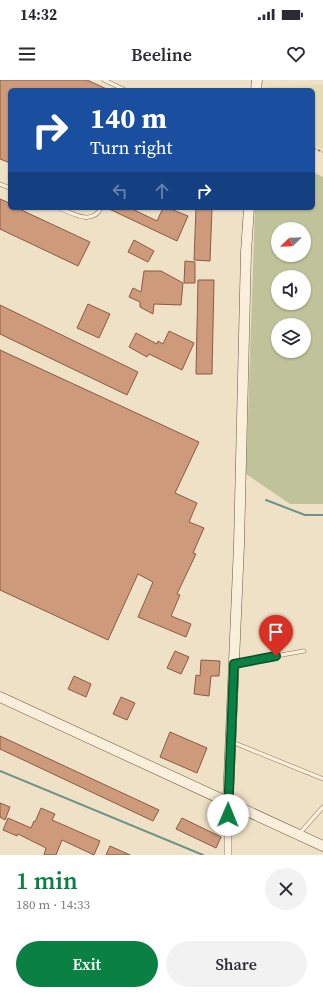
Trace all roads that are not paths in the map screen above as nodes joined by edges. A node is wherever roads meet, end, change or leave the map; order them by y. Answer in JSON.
{"nodes":[{"id":1,"x":104,"y":80,"type":"edge"},
{"id":2,"x":121,"y":88,"type":"edge"},
{"id":3,"x":65,"y":210,"type":"edge"},
{"id":4,"x":98,"y":210,"type":"edge"},
{"id":5,"x":249,"y":210,"type":"edge"},
{"id":6,"x":304,"y":651,"type":"dead end"},
{"id":7,"x":234,"y":664,"type":"junction"},
{"id":8,"x":0,"y":697,"type":"edge"},
{"id":9,"x":231,"y":742,"type":"junction"},
{"id":10,"x":323,"y":779,"type":"edge"},
{"id":11,"x":228,"y":801,"type":"junction"},
{"id":12,"x":323,"y":807,"type":"edge"},
{"id":13,"x":299,"y":834,"type":"junction"},
{"id":14,"x":323,"y":846,"type":"edge"},
{"id":15,"x":228,"y":855,"type":"edge"}],
"edges":[{"from":1,"to":2,"type":"lane"},
{"from":3,"to":4,"type":"lane"},
{"from":5,"to":7,"type":"main road"},
{"from":6,"to":7,"type":"lane"},
{"from":7,"to":9,"type":"main road"},
{"from":8,"to":11,"type":"main road"},
{"from":9,"to":10,"type":"lane"},
{"from":9,"to":11,"type":"main road"},
{"from":11,"to":13,"type":"main road"},
{"from":11,"to":15,"type":"street"},
{"from":12,"to":13,"type":"lane"},
{"from":13,"to":14,"type":"main road"}]}
